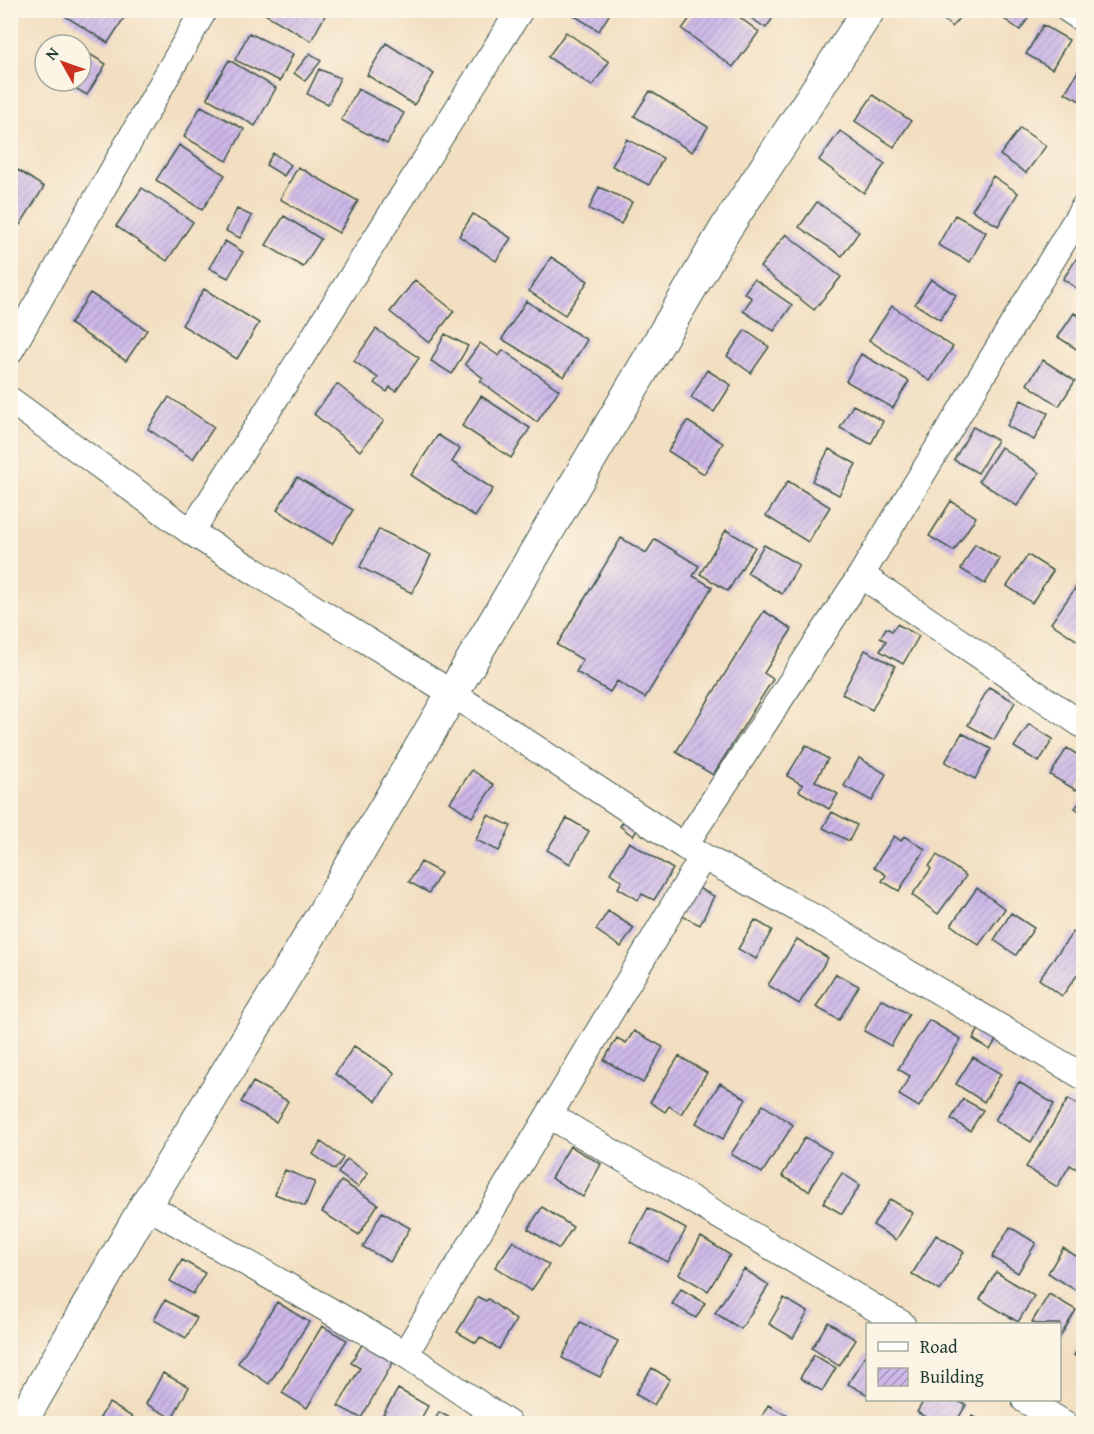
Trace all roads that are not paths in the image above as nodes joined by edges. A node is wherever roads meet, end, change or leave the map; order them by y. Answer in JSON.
{"nodes":[{"id":1,"x":204,"y":10,"type":"edge"},
{"id":2,"x":520,"y":10,"type":"edge"},
{"id":3,"x":868,"y":10,"type":"edge"},
{"id":4,"x":1069,"y":10,"type":"edge"},
{"id":5,"x":1083,"y":20,"type":"edge"},
{"id":6,"x":1083,"y":207,"type":"edge"},
{"id":7,"x":10,"y":351,"type":"edge"},
{"id":8,"x":10,"y":400,"type":"edge"},
{"id":9,"x":192,"y":532,"type":"junction"},
{"id":10,"x":861,"y":575,"type":"junction"},
{"id":11,"x":453,"y":694,"type":"junction"},
{"id":12,"x":1080,"y":715,"type":"edge"},
{"id":13,"x":693,"y":852,"type":"junction"},
{"id":14,"x":1083,"y":1077,"type":"edge"},
{"id":15,"x":549,"y":1114,"type":"junction"},
{"id":16,"x":146,"y":1205,"type":"junction"},
{"id":17,"x":900,"y":1323,"type":"edge"},
{"id":18,"x":405,"y":1354,"type":"junction"},
{"id":19,"x":1027,"y":1401,"type":"edge"},
{"id":20,"x":20,"y":1424,"type":"edge"},
{"id":21,"x":509,"y":1424,"type":"edge"},
{"id":22,"x":1065,"y":1424,"type":"edge"}],
"edges":[{"from":1,"to":7,"type":"street"},
{"from":2,"to":9,"type":"street"},
{"from":3,"to":11,"type":"street"},
{"from":4,"to":5,"type":"street"},
{"from":6,"to":10,"type":"street"},
{"from":8,"to":9,"type":"street"},
{"from":9,"to":11,"type":"street"},
{"from":10,"to":12,"type":"street"},
{"from":10,"to":13,"type":"street"},
{"from":11,"to":13,"type":"street"},
{"from":11,"to":16,"type":"street"},
{"from":13,"to":14,"type":"street"},
{"from":13,"to":15,"type":"street"},
{"from":15,"to":17,"type":"street"},
{"from":15,"to":18,"type":"street"},
{"from":16,"to":18,"type":"street"},
{"from":16,"to":20,"type":"street"},
{"from":18,"to":21,"type":"street"},
{"from":19,"to":22,"type":"street"}]}
